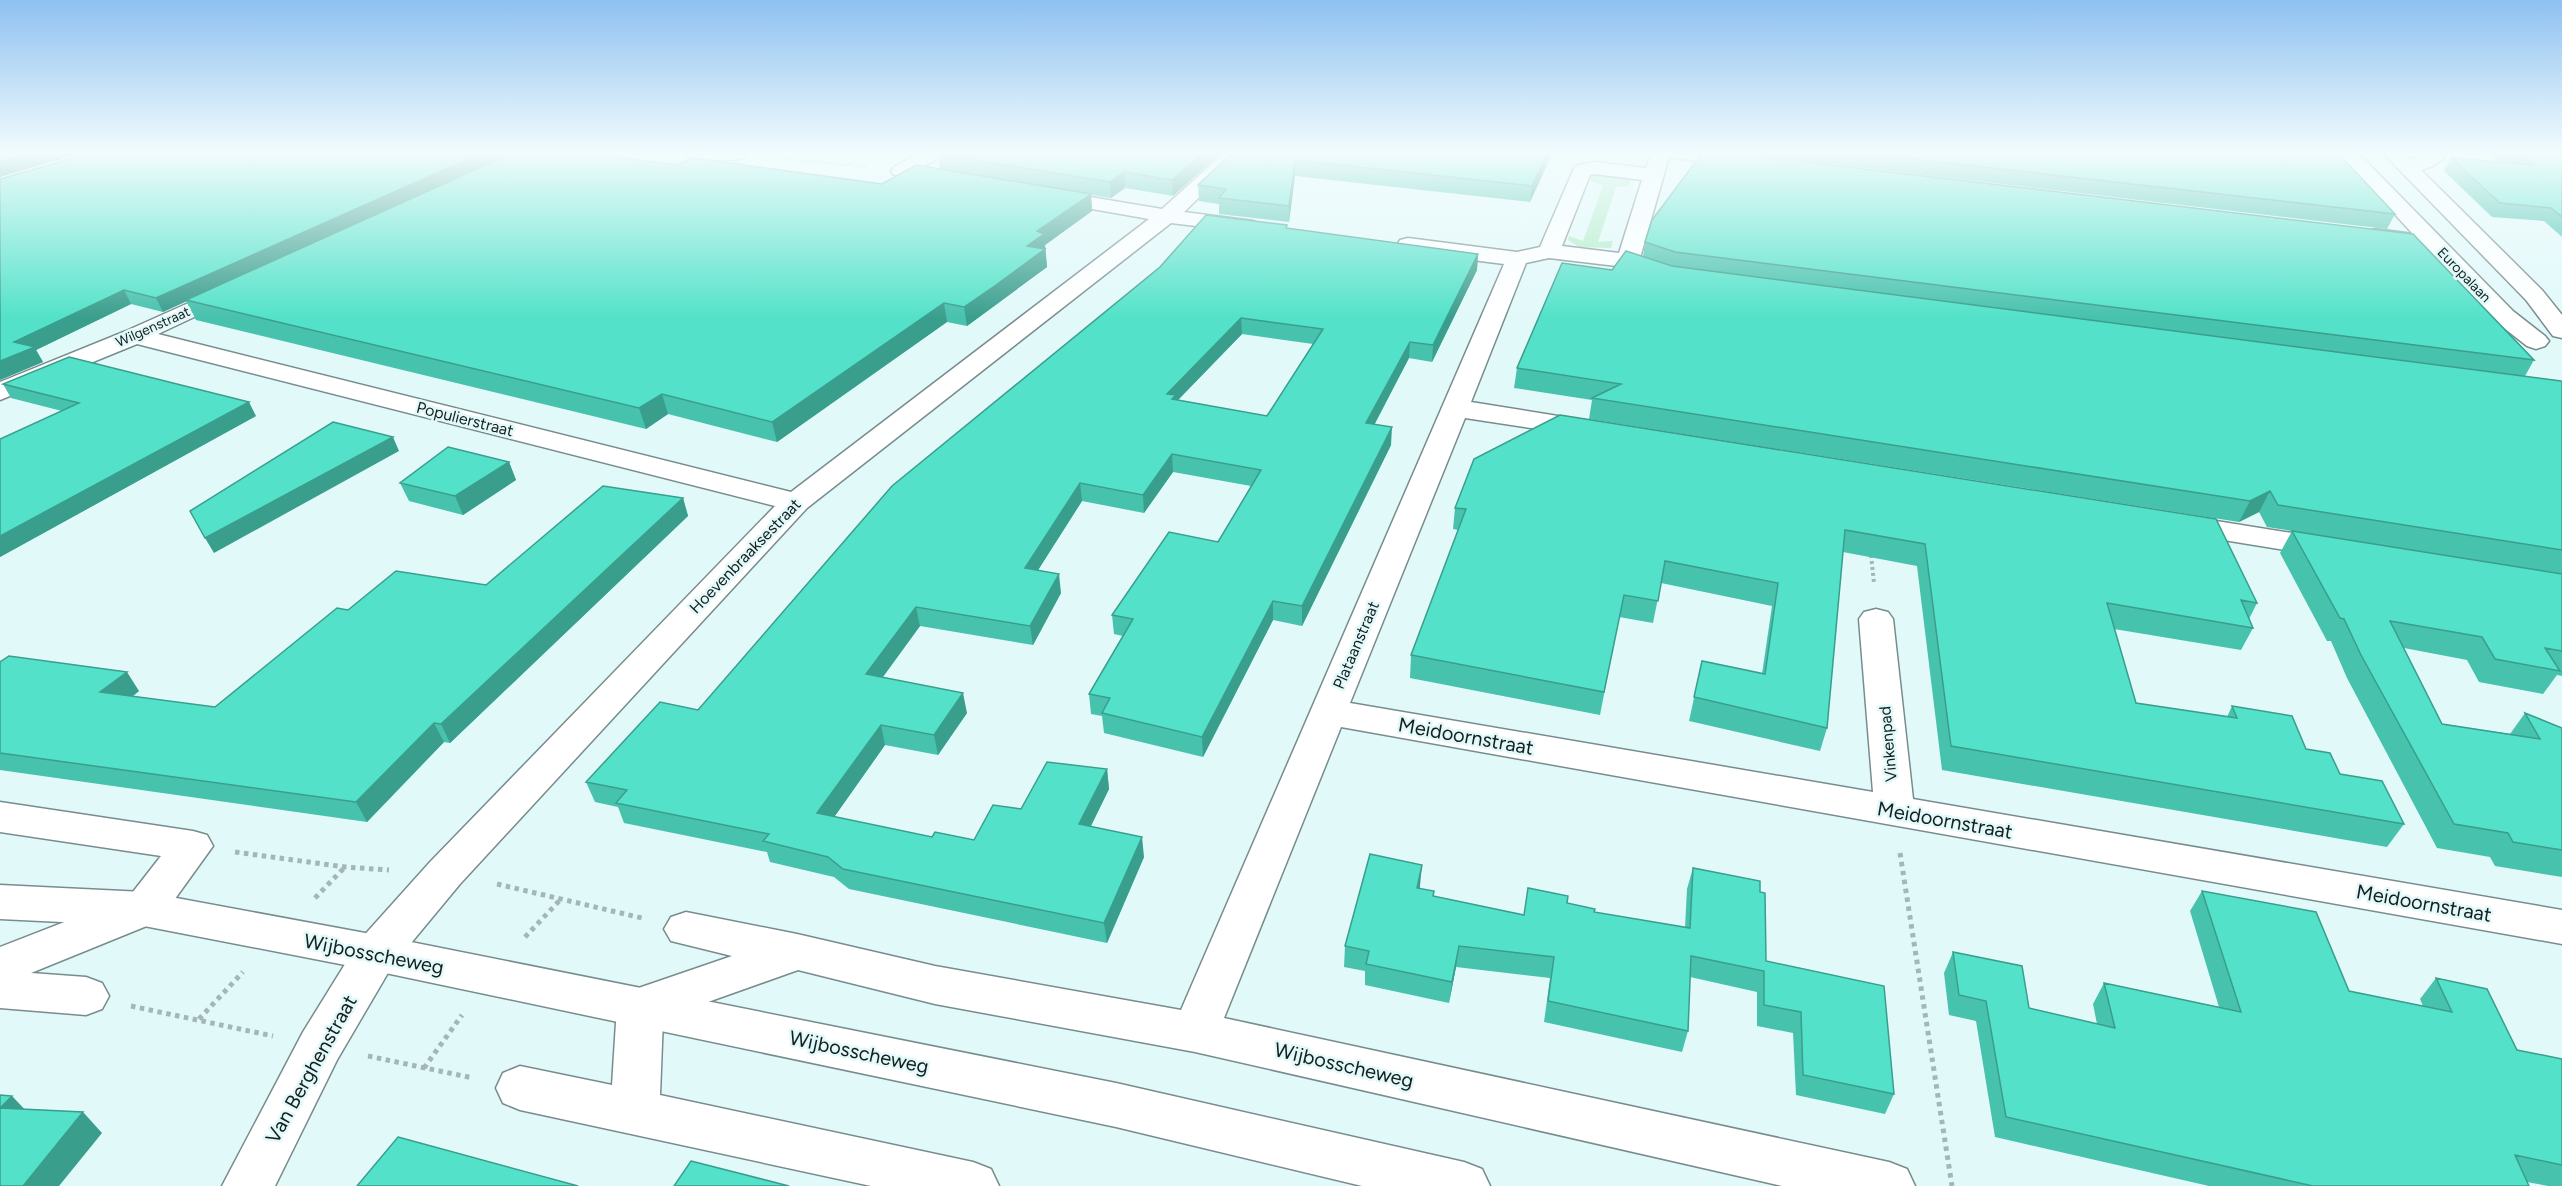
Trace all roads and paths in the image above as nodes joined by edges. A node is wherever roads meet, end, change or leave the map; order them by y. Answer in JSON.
{"nodes":[{"id":1,"x":1117,"y":207,"type":"edge"},
{"id":2,"x":1176,"y":207,"type":"edge"},
{"id":3,"x":1560,"y":207,"type":"edge"},
{"id":4,"x":1644,"y":207,"type":"edge"},
{"id":5,"x":2400,"y":207,"type":"edge"},
{"id":6,"x":2447,"y":207,"type":"edge"},
{"id":7,"x":1167,"y":216,"type":"junction"},
{"id":8,"x":1272,"y":229,"type":"edge"},
{"id":9,"x":2352,"y":233,"type":"edge"},
{"id":10,"x":1389,"y":243,"type":"edge"},
{"id":11,"x":2434,"y":243,"type":"junction"},
{"id":12,"x":1533,"y":255,"type":"junction"},
{"id":13,"x":1628,"y":261,"type":"junction"},
{"id":14,"x":1692,"y":278,"type":"edge"},
{"id":15,"x":253,"y":281,"type":"edge"},
{"id":16,"x":2534,"y":296,"type":"junction"},
{"id":17,"x":2562,"y":318,"type":"edge"},
{"id":18,"x":2562,"y":331,"type":"edge"},
{"id":19,"x":135,"y":336,"type":"junction"},
{"id":20,"x":2536,"y":341,"type":"dead end"},
{"id":21,"x":31,"y":380,"type":"junction"},
{"id":22,"x":0,"y":392,"type":"edge"},
{"id":23,"x":0,"y":404,"type":"edge"},
{"id":24,"x":1455,"y":408,"type":"junction"},
{"id":25,"x":1619,"y":434,"type":"edge"},
{"id":26,"x":796,"y":502,"type":"junction"},
{"id":27,"x":2148,"y":519,"type":"edge"},
{"id":28,"x":1871,"y":551,"type":"edge"},
{"id":29,"x":2361,"y":553,"type":"edge"},
{"id":30,"x":1876,"y":619,"type":"joint"},
{"id":31,"x":1328,"y":712,"type":"junction"},
{"id":32,"x":1894,"y":811,"type":"junction"},
{"id":33,"x":0,"y":818,"type":"edge"},
{"id":34,"x":0,"y":902,"type":"edge"},
{"id":35,"x":144,"y":909,"type":"junction"},
{"id":36,"x":2562,"y":927,"type":"edge"},
{"id":37,"x":686,"y":929,"type":"dead end"},
{"id":38,"x":797,"y":952,"type":"junction"},
{"id":39,"x":376,"y":953,"type":"junction"},
{"id":40,"x":0,"y":966,"type":"edge"},
{"id":41,"x":0,"y":988,"type":"edge"},
{"id":42,"x":86,"y":996,"type":"joint"},
{"id":43,"x":640,"y":1007,"type":"junction"},
{"id":44,"x":1195,"y":1032,"type":"junction"},
{"id":45,"x":320,"y":1046,"type":"junction"},
{"id":46,"x":423,"y":1068,"type":"dead end"},
{"id":47,"x":520,"y":1088,"type":"dead end"},
{"id":48,"x":635,"y":1113,"type":"junction"},
{"id":49,"x":248,"y":1186,"type":"edge"},
{"id":50,"x":973,"y":1186,"type":"edge"},
{"id":51,"x":1464,"y":1186,"type":"edge"},
{"id":52,"x":1889,"y":1186,"type":"edge"},
{"id":53,"x":1952,"y":1186,"type":"edge"}],
"edges":[{"from":1,"to":7,"type":"street"},
{"from":2,"to":7,"type":"street","name":"Hoevenbraaksestraat"},
{"from":3,"to":12,"type":"street","name":"Plataanstraat"},
{"from":4,"to":13,"type":"street"},
{"from":5,"to":11,"type":"street","name":"Europalaan"},
{"from":6,"to":16,"type":"street"},
{"from":7,"to":8,"type":"street"},
{"from":7,"to":26,"type":"street","name":"Hoevenbraaksestraat"},
{"from":9,"to":11,"type":"street"},
{"from":10,"to":12,"type":"street"},
{"from":11,"to":20,"type":"street","name":"Europalaan"},
{"from":12,"to":13,"type":"street"},
{"from":12,"to":24,"type":"street","name":"Plataanstraat"},
{"from":13,"to":14,"type":"street"},
{"from":15,"to":19,"type":"street","name":"Wilgenstraat"},
{"from":16,"to":17,"type":"street"},
{"from":16,"to":18,"type":"street"},
{"from":19,"to":21,"type":"street","name":"Wilgenstraat"},
{"from":19,"to":26,"type":"street","name":"Populierstraat"},
{"from":21,"to":22,"type":"street","name":"Wilgenstraat"},
{"from":21,"to":23,"type":"street","name":"Wilgenstraat"},
{"from":24,"to":25,"type":"street"},
{"from":24,"to":31,"type":"street","name":"Plataanstraat"},
{"from":26,"to":39,"type":"street","name":"Hoevenbraaksestraat"},
{"from":27,"to":29,"type":"street"},
{"from":28,"to":30,"type":"path"},
{"from":30,"to":32,"type":"street","name":"Vinkenpad"},
{"from":31,"to":32,"type":"street","name":"Meidoornstraat"},
{"from":31,"to":44,"type":"street","name":"Plataanstraat"},
{"from":32,"to":36,"type":"street","name":"Meidoornstraat"},
{"from":32,"to":53,"type":"path"},
{"from":33,"to":35,"type":"street"},
{"from":34,"to":35,"type":"street","name":"Wijbosscheweg"},
{"from":35,"to":39,"type":"street","name":"Wijbosscheweg"},
{"from":35,"to":40,"type":"street"},
{"from":37,"to":38,"type":"street","name":"Wijbosscheweg"},
{"from":38,"to":43,"type":"street"},
{"from":38,"to":44,"type":"street","name":"Wijbosscheweg"},
{"from":39,"to":43,"type":"street","name":"Wijbosscheweg"},
{"from":39,"to":45,"type":"street","name":"Van Berghenstraat"},
{"from":41,"to":42,"type":"street"},
{"from":42,"to":45,"type":"path"},
{"from":43,"to":48,"type":"street"},
{"from":43,"to":51,"type":"street","name":"Wijbosscheweg"},
{"from":44,"to":52,"type":"street","name":"Wijbosscheweg"},
{"from":45,"to":46,"type":"path"},
{"from":45,"to":49,"type":"street","name":"Van Berghenstraat"},
{"from":47,"to":48,"type":"street"},
{"from":48,"to":50,"type":"street"}]}
